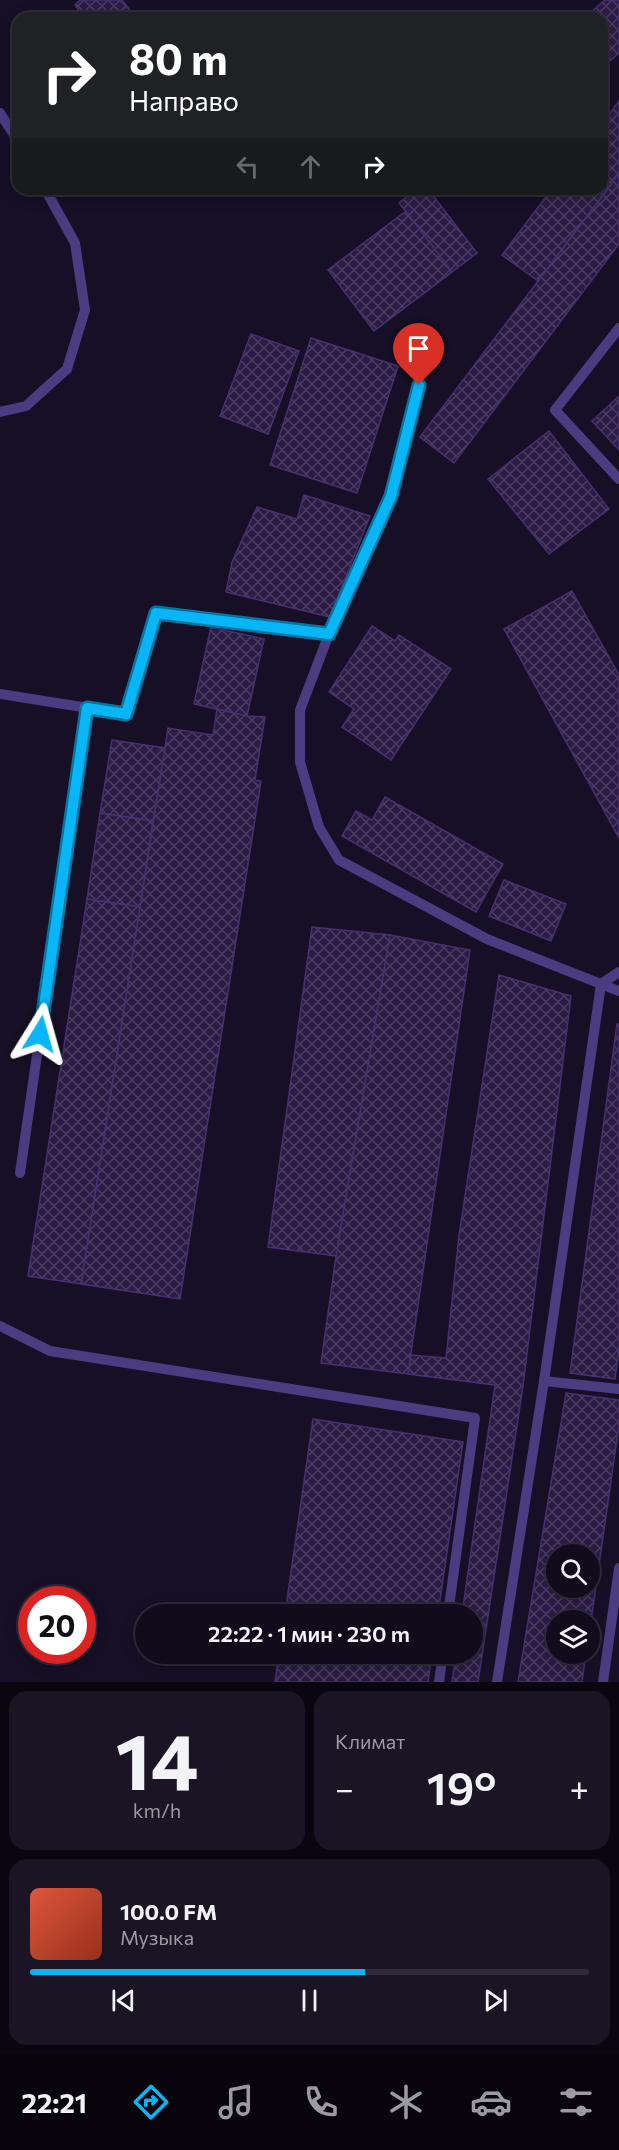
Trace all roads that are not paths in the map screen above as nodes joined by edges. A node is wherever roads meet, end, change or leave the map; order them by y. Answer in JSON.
{"nodes":[{"id":1,"x":0,"y":113,"type":"edge"},
{"id":2,"x":12,"y":132,"type":"edge"},
{"id":3,"x":48,"y":195,"type":"edge"},
{"id":4,"x":619,"y":328,"type":"edge"},
{"id":5,"x":419,"y":385,"type":"dead end"},
{"id":6,"x":0,"y":412,"type":"edge"},
{"id":7,"x":619,"y":479,"type":"edge"},
{"id":8,"x":329,"y":634,"type":"junction"},
{"id":9,"x":0,"y":694,"type":"edge"},
{"id":10,"x":87,"y":708,"type":"junction"},
{"id":11,"x":619,"y":972,"type":"edge"},
{"id":12,"x":601,"y":984,"type":"junction"},
{"id":13,"x":619,"y":991,"type":"edge"},
{"id":14,"x":20,"y":1173,"type":"dead end"},
{"id":15,"x":0,"y":1326,"type":"edge"},
{"id":16,"x":544,"y":1381,"type":"junction"},
{"id":17,"x":619,"y":1389,"type":"edge"},
{"id":18,"x":619,"y":1568,"type":"edge"},
{"id":19,"x":449,"y":1604,"type":"edge"},
{"id":20,"x":441,"y":1664,"type":"edge"},
{"id":21,"x":439,"y":1682,"type":"edge"},
{"id":22,"x":497,"y":1682,"type":"edge"},
{"id":23,"x":603,"y":1682,"type":"edge"}],
"edges":[{"from":1,"to":2,"type":"lane"},
{"from":3,"to":6,"type":"lane"},
{"from":4,"to":7,"type":"lane"},
{"from":5,"to":8,"type":"lane"},
{"from":8,"to":10,"type":"lane"},
{"from":8,"to":12,"type":"lane"},
{"from":9,"to":10,"type":"lane"},
{"from":10,"to":14,"type":"lane"},
{"from":11,"to":12,"type":"lane"},
{"from":12,"to":13,"type":"lane"},
{"from":12,"to":16,"type":"lane"},
{"from":15,"to":19,"type":"lane"},
{"from":16,"to":17,"type":"lane"},
{"from":16,"to":22,"type":"lane"},
{"from":18,"to":23,"type":"lane"},
{"from":20,"to":21,"type":"lane"}]}
